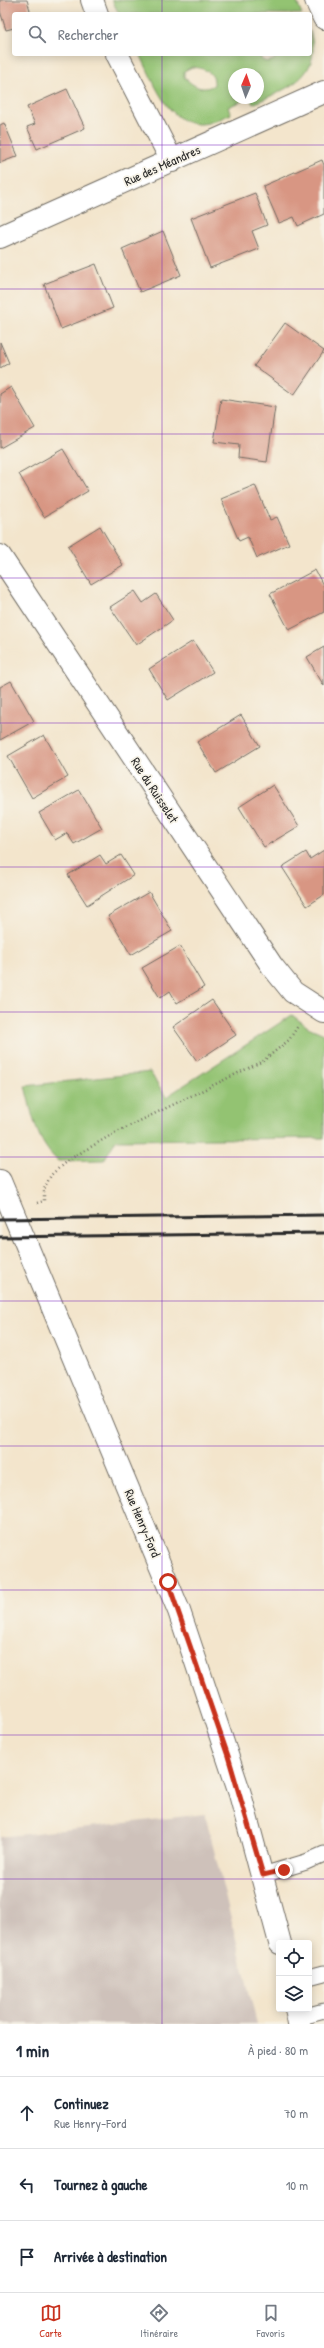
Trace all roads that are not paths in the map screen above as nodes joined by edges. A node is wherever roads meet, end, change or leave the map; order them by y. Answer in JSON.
{"nodes":[{"id":1,"x":92,"y":0,"type":"edge"},
{"id":2,"x":316,"y":0,"type":"edge"},
{"id":3,"x":96,"y":12,"type":"edge"},
{"id":4,"x":324,"y":18,"type":"edge"},
{"id":5,"x":118,"y":56,"type":"edge"},
{"id":6,"x":324,"y":92,"type":"edge"},
{"id":7,"x":172,"y":161,"type":"junction"},
{"id":8,"x":0,"y":237,"type":"edge"},
{"id":9,"x":0,"y":556,"type":"edge"},
{"id":10,"x":317,"y":1008,"type":"edge"},
{"id":11,"x":0,"y":1181,"type":"edge"},
{"id":12,"x":324,"y":1854,"type":"edge"},
{"id":13,"x":263,"y":1875,"type":"junction"},
{"id":14,"x":279,"y":1940,"type":"edge"},
{"id":15,"x":324,"y":1973,"type":"edge"},
{"id":16,"x":312,"y":1976,"type":"edge"},
{"id":17,"x":324,"y":2011,"type":"edge"},
{"id":18,"x":297,"y":2017,"type":"edge"}],
"edges":[{"from":1,"to":3,"type":"street"},
{"from":2,"to":4,"type":"street"},
{"from":5,"to":7,"type":"street"},
{"from":6,"to":7,"type":"street","name":"Rue des Méandres"},
{"from":7,"to":8,"type":"street","name":"Rue des Méandres"},
{"from":9,"to":10,"type":"street","name":"Rue du Ruisselet"},
{"from":11,"to":13,"type":"street","name":"Rue Henry-Ford"},
{"from":12,"to":13,"type":"lane"},
{"from":13,"to":14,"type":"street","name":"Rue Henry-Ford"},
{"from":15,"to":16,"type":"lane"},
{"from":17,"to":18,"type":"lane"}]}
